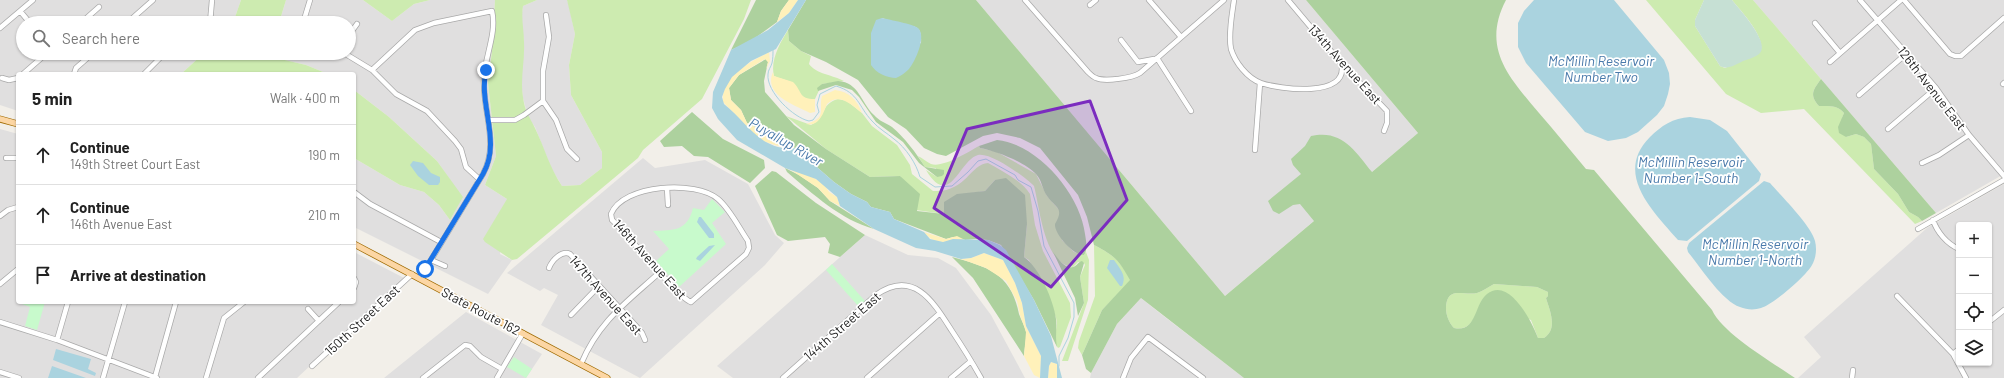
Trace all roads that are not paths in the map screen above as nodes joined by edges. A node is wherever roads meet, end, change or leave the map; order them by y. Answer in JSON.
{"nodes":[{"id":1,"x":33,"y":0,"type":"edge"},
{"id":2,"x":153,"y":0,"type":"edge"},
{"id":3,"x":212,"y":0,"type":"edge"},
{"id":4,"x":310,"y":0,"type":"edge"},
{"id":5,"x":1025,"y":0,"type":"edge"},
{"id":6,"x":1096,"y":0,"type":"edge"},
{"id":7,"x":1149,"y":0,"type":"edge"},
{"id":8,"x":1224,"y":0,"type":"edge"},
{"id":9,"x":1234,"y":0,"type":"edge"},
{"id":10,"x":1288,"y":0,"type":"edge"},
{"id":11,"x":1860,"y":0,"type":"edge"},
{"id":12,"x":1902,"y":0,"type":"edge"},
{"id":13,"x":1090,"y":5,"type":"dead end"},
{"id":14,"x":99,"y":8,"type":"dead end"},
{"id":15,"x":20,"y":11,"type":"junction"},
{"id":16,"x":546,"y":15,"type":"dead end"},
{"id":17,"x":24,"y":16,"type":"edge"},
{"id":18,"x":89,"y":16,"type":"edge"},
{"id":19,"x":135,"y":16,"type":"edge"},
{"id":20,"x":211,"y":16,"type":"edge"},
{"id":21,"x":305,"y":16,"type":"edge"},
{"id":22,"x":2004,"y":18,"type":"edge"},
{"id":23,"x":1878,"y":21,"type":"junction"},
{"id":24,"x":1815,"y":23,"type":"dead end"},
{"id":25,"x":0,"y":28,"type":"edge"},
{"id":26,"x":1181,"y":37,"type":"junction"},
{"id":27,"x":1121,"y":40,"type":"dead end"},
{"id":28,"x":1840,"y":53,"type":"junction"},
{"id":29,"x":1906,"y":54,"type":"junction"},
{"id":30,"x":1156,"y":59,"type":"junction"},
{"id":31,"x":39,"y":60,"type":"edge"},
{"id":32,"x":86,"y":60,"type":"edge"},
{"id":33,"x":158,"y":60,"type":"edge"},
{"id":34,"x":356,"y":60,"type":"edge"},
{"id":35,"x":1830,"y":62,"type":"dead end"},
{"id":36,"x":1341,"y":63,"type":"junction"},
{"id":37,"x":372,"y":70,"type":"junction"},
{"id":38,"x":25,"y":72,"type":"edge"},
{"id":39,"x":74,"y":72,"type":"edge"},
{"id":40,"x":146,"y":72,"type":"edge"},
{"id":41,"x":2,"y":78,"type":"dead end"},
{"id":42,"x":16,"y":78,"type":"edge"},
{"id":43,"x":1260,"y":83,"type":"junction"},
{"id":44,"x":1936,"y":88,"type":"junction"},
{"id":45,"x":1859,"y":95,"type":"dead end"},
{"id":46,"x":543,"y":100,"type":"junction"},
{"id":47,"x":1191,"y":111,"type":"dead end"},
{"id":48,"x":0,"y":119,"type":"edge"},
{"id":49,"x":488,"y":120,"type":"junction"},
{"id":50,"x":16,"y":123,"type":"edge"},
{"id":51,"x":1888,"y":129,"type":"dead end"},
{"id":52,"x":1384,"y":131,"type":"dead end"},
{"id":53,"x":1969,"y":135,"type":"junction"},
{"id":54,"x":1255,"y":150,"type":"dead end"},
{"id":55,"x":6,"y":158,"type":"dead end"},
{"id":56,"x":16,"y":158,"type":"edge"},
{"id":57,"x":577,"y":159,"type":"dead end"},
{"id":58,"x":1922,"y":163,"type":"dead end"},
{"id":59,"x":2004,"y":176,"type":"edge"},
{"id":60,"x":479,"y":179,"type":"junction"},
{"id":61,"x":2004,"y":180,"type":"edge"},
{"id":62,"x":667,"y":188,"type":"junction"},
{"id":63,"x":356,"y":194,"type":"edge"},
{"id":64,"x":668,"y":205,"type":"dead end"},
{"id":65,"x":16,"y":208,"type":"edge"},
{"id":66,"x":0,"y":216,"type":"edge"},
{"id":67,"x":1933,"y":220,"type":"junction"},
{"id":68,"x":1918,"y":229,"type":"dead end"},
{"id":69,"x":441,"y":242,"type":"junction"},
{"id":70,"x":356,"y":245,"type":"edge"},
{"id":71,"x":1956,"y":247,"type":"edge"},
{"id":72,"x":430,"y":260,"type":"junction"},
{"id":73,"x":445,"y":266,"type":"dead end"},
{"id":74,"x":549,"y":268,"type":"dead end"},
{"id":75,"x":16,"y":271,"type":"edge"},
{"id":76,"x":660,"y":272,"type":"junction"},
{"id":77,"x":412,"y":274,"type":"junction"},
{"id":78,"x":420,"y":278,"type":"junction"},
{"id":79,"x":0,"y":284,"type":"edge"},
{"id":80,"x":599,"y":286,"type":"junction"},
{"id":81,"x":1897,"y":296,"type":"dead end"},
{"id":82,"x":67,"y":304,"type":"edge"},
{"id":83,"x":124,"y":304,"type":"edge"},
{"id":84,"x":175,"y":304,"type":"edge"},
{"id":85,"x":242,"y":304,"type":"edge"},
{"id":86,"x":337,"y":304,"type":"edge"},
{"id":87,"x":620,"y":308,"type":"junction"},
{"id":88,"x":308,"y":309,"type":"dead end"},
{"id":89,"x":2004,"y":310,"type":"edge"},
{"id":90,"x":940,"y":313,"type":"junction"},
{"id":91,"x":571,"y":315,"type":"dead end"},
{"id":92,"x":1992,"y":320,"type":"edge"},
{"id":93,"x":319,"y":321,"type":"junction"},
{"id":94,"x":0,"y":322,"type":"edge"},
{"id":95,"x":523,"y":334,"type":"junction"},
{"id":96,"x":57,"y":340,"type":"junction"},
{"id":97,"x":645,"y":340,"type":"dead end"},
{"id":98,"x":1956,"y":351,"type":"edge"},
{"id":99,"x":1953,"y":354,"type":"junction"},
{"id":100,"x":108,"y":360,"type":"junction"},
{"id":101,"x":971,"y":361,"type":"junction"},
{"id":102,"x":581,"y":364,"type":"junction"},
{"id":103,"x":312,"y":366,"type":"dead end"},
{"id":104,"x":502,"y":370,"type":"junction"},
{"id":105,"x":1853,"y":370,"type":"dead end"},
{"id":106,"x":0,"y":372,"type":"edge"},
{"id":107,"x":19,"y":378,"type":"edge"},
{"id":108,"x":103,"y":378,"type":"edge"},
{"id":109,"x":156,"y":378,"type":"edge"},
{"id":110,"x":206,"y":378,"type":"edge"},
{"id":111,"x":258,"y":378,"type":"edge"},
{"id":112,"x":423,"y":378,"type":"edge"},
{"id":113,"x":497,"y":378,"type":"edge"},
{"id":114,"x":607,"y":378,"type":"edge"},
{"id":115,"x":785,"y":378,"type":"edge"},
{"id":116,"x":867,"y":378,"type":"edge"},
{"id":117,"x":952,"y":378,"type":"edge"},
{"id":118,"x":982,"y":378,"type":"edge"},
{"id":119,"x":1123,"y":378,"type":"edge"},
{"id":120,"x":1204,"y":378,"type":"edge"},
{"id":121,"x":1852,"y":378,"type":"edge"},
{"id":122,"x":1966,"y":378,"type":"edge"}],
"edges":[{"from":1,"to":15,"type":"street"},
{"from":2,"to":19,"type":"street"},
{"from":3,"to":20,"type":"street"},
{"from":4,"to":21,"type":"street"},
{"from":5,"to":30,"type":"street"},
{"from":6,"to":13,"type":"street"},
{"from":7,"to":26,"type":"street"},
{"from":8,"to":26,"type":"street"},
{"from":9,"to":43,"type":"street"},
{"from":10,"to":36,"type":"street","name":"134th Avenue East"},
{"from":11,"to":23,"type":"street","name":"126th Avenue East"},
{"from":12,"to":22,"type":"street"},
{"from":12,"to":23,"type":"street"},
{"from":14,"to":18,"type":"street"},
{"from":15,"to":17,"type":"street"},
{"from":15,"to":25,"type":"street"},
{"from":16,"to":46,"type":"street"},
{"from":23,"to":28,"type":"street"},
{"from":23,"to":29,"type":"street","name":"126th Avenue East"},
{"from":24,"to":28,"type":"street"},
{"from":26,"to":30,"type":"street"},
{"from":27,"to":30,"type":"street"},
{"from":28,"to":35,"type":"street"},
{"from":29,"to":44,"type":"street","name":"126th Avenue East"},
{"from":29,"to":45,"type":"street"},
{"from":30,"to":47,"type":"street"},
{"from":31,"to":38,"type":"street"},
{"from":32,"to":39,"type":"street"},
{"from":33,"to":40,"type":"street"},
{"from":34,"to":37,"type":"street"},
{"from":36,"to":43,"type":"street"},
{"from":36,"to":52,"type":"street","name":"134th Avenue East"},
{"from":37,"to":49,"type":"street"},
{"from":37,"to":60,"type":"street"},
{"from":41,"to":42,"type":"street"},
{"from":43,"to":54,"type":"street"},
{"from":44,"to":51,"type":"street"},
{"from":44,"to":53,"type":"street","name":"126th Avenue East"},
{"from":46,"to":49,"type":"street"},
{"from":46,"to":57,"type":"street"},
{"from":48,"to":50,"type":"main road"},
{"from":49,"to":60,"type":"street"},
{"from":53,"to":58,"type":"street"},
{"from":53,"to":59,"type":"street","name":"126th Avenue East"},
{"from":55,"to":56,"type":"street"},
{"from":60,"to":69,"type":"street"},
{"from":61,"to":67,"type":"street"},
{"from":62,"to":64,"type":"street"},
{"from":62,"to":76,"type":"street","name":"146th Avenue East"},
{"from":62,"to":76,"type":"street","name":"146th Avenue East"},
{"from":63,"to":69,"type":"street"},
{"from":65,"to":66,"type":"street"},
{"from":67,"to":68,"type":"street"},
{"from":67,"to":71,"type":"street"},
{"from":69,"to":72,"type":"street"},
{"from":70,"to":77,"type":"main road","name":"State Route 162"},
{"from":72,"to":73,"type":"street"},
{"from":72,"to":78,"type":"street"},
{"from":74,"to":80,"type":"street","name":"147th Avenue East"},
{"from":75,"to":79,"type":"street"},
{"from":76,"to":87,"type":"street"},
{"from":77,"to":78,"type":"main road","name":"State Route 162"},
{"from":77,"to":103,"type":"street","name":"150th Street East"},
{"from":78,"to":95,"type":"main road","name":"State Route 162"},
{"from":80,"to":87,"type":"street","name":"147th Avenue East"},
{"from":80,"to":91,"type":"street"},
{"from":81,"to":99,"type":"street"},
{"from":82,"to":96,"type":"street"},
{"from":83,"to":100,"type":"street"},
{"from":84,"to":109,"type":"street"},
{"from":85,"to":110,"type":"street"},
{"from":86,"to":93,"type":"street"},
{"from":87,"to":97,"type":"street","name":"147th Avenue East"},
{"from":87,"to":102,"type":"street"},
{"from":88,"to":93,"type":"street"},
{"from":89,"to":92,"type":"street"},
{"from":90,"to":101,"type":"street"},
{"from":90,"to":115,"type":"street","name":"144th Street East"},
{"from":90,"to":116,"type":"street"},
{"from":93,"to":111,"type":"street"},
{"from":94,"to":96,"type":"street"},
{"from":95,"to":102,"type":"main road","name":"State Route 162"},
{"from":95,"to":104,"type":"street"},
{"from":96,"to":100,"type":"street"},
{"from":98,"to":99,"type":"street"},
{"from":99,"to":122,"type":"street"},
{"from":100,"to":108,"type":"street"},
{"from":100,"to":109,"type":"street"},
{"from":101,"to":117,"type":"street"},
{"from":101,"to":118,"type":"street"},
{"from":102,"to":114,"type":"main road","name":"State Route 162"},
{"from":104,"to":112,"type":"street"},
{"from":104,"to":113,"type":"street"},
{"from":105,"to":121,"type":"street"},
{"from":106,"to":107,"type":"street"},
{"from":119,"to":120,"type":"street"}]}
